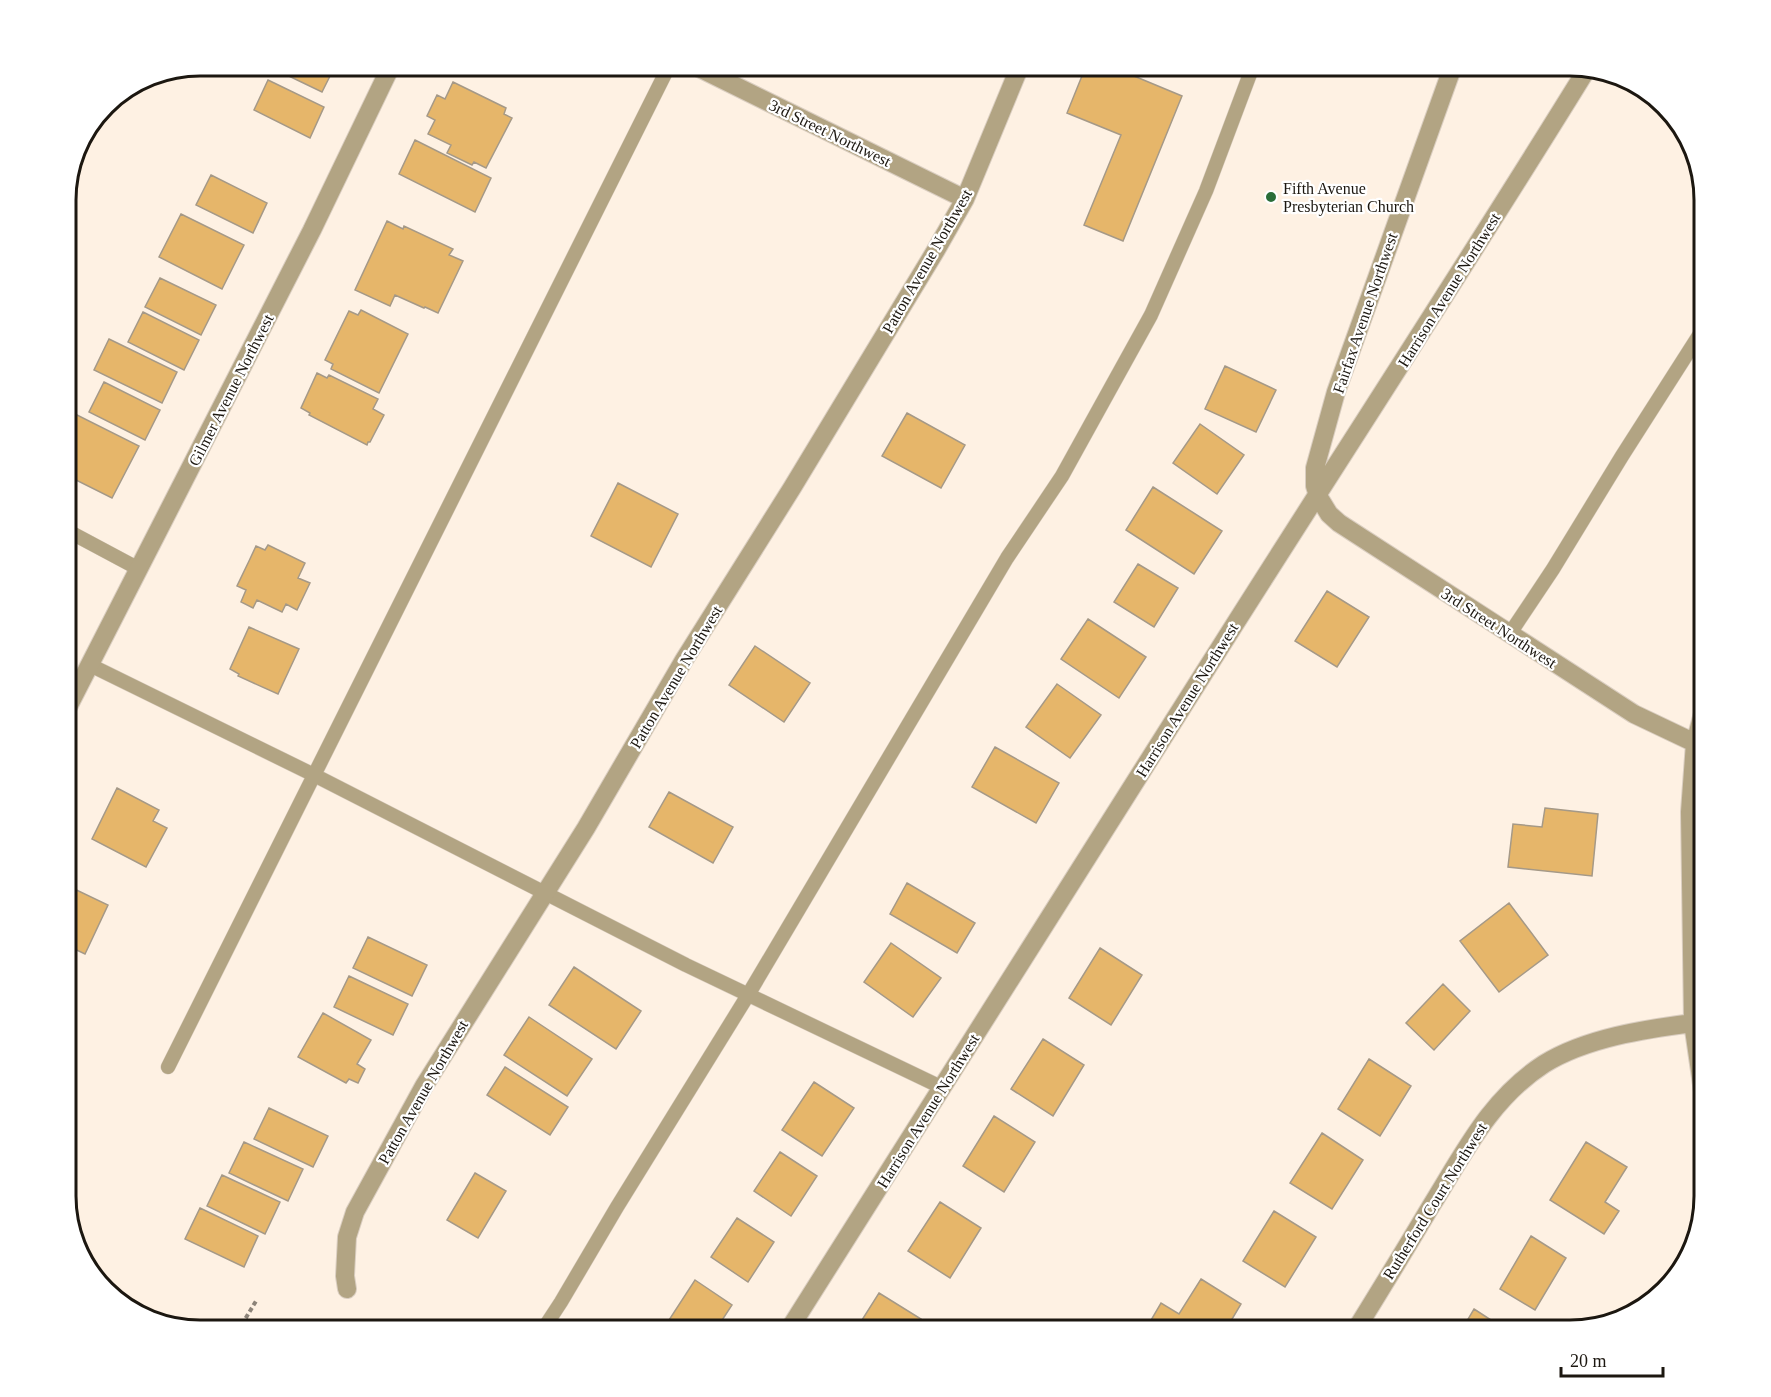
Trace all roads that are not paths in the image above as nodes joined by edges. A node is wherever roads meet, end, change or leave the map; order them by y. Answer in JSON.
{"nodes":[{"id":1,"x":1016,"y":76,"type":"edge"},
{"id":2,"x":1249,"y":76,"type":"edge"},
{"id":3,"x":1449,"y":76,"type":"edge"},
{"id":4,"x":386,"y":77,"type":"edge"},
{"id":5,"x":664,"y":77,"type":"edge"},
{"id":6,"x":716,"y":77,"type":"edge"},
{"id":7,"x":1582,"y":77,"type":"edge"},
{"id":8,"x":964,"y":200,"type":"junction"},
{"id":9,"x":1694,"y":343,"type":"edge"},
{"id":10,"x":1318,"y":495,"type":"junction"},
{"id":11,"x":77,"y":536,"type":"edge"},
{"id":12,"x":139,"y":569,"type":"junction"},
{"id":13,"x":1509,"y":635,"type":"junction"},
{"id":14,"x":90,"y":665,"type":"junction"},
{"id":15,"x":77,"y":690,"type":"edge"},
{"id":16,"x":1694,"y":743,"type":"edge"},
{"id":17,"x":1694,"y":757,"type":"edge"},
{"id":18,"x":314,"y":775,"type":"junction"},
{"id":19,"x":545,"y":893,"type":"junction"},
{"id":20,"x":748,"y":995,"type":"junction"},
{"id":21,"x":1693,"y":1023,"type":"junction"},
{"id":22,"x":1694,"y":1030,"type":"edge"},
{"id":23,"x":168,"y":1067,"type":"dead end"},
{"id":24,"x":943,"y":1088,"type":"junction"},
{"id":25,"x":346,"y":1289,"type":"dead end"},
{"id":26,"x":549,"y":1321,"type":"edge"},
{"id":27,"x":794,"y":1321,"type":"edge"},
{"id":28,"x":1361,"y":1321,"type":"edge"}],
"edges":[{"from":1,"to":8,"type":"street","name":"Patton Avenue Northwest"},
{"from":2,"to":20,"type":"lane"},
{"from":3,"to":10,"type":"street","name":"Fairfax Avenue Northwest"},
{"from":4,"to":12,"type":"street","name":"Gilmer Avenue Northwest"},
{"from":5,"to":18,"type":"lane"},
{"from":6,"to":8,"type":"street","name":"3rd Street Northwest"},
{"from":7,"to":10,"type":"street","name":"Harrison Avenue Northwest"},
{"from":8,"to":19,"type":"street","name":"Patton Avenue Northwest"},
{"from":9,"to":13,"type":"lane"},
{"from":10,"to":13,"type":"street","name":"3rd Street Northwest"},
{"from":10,"to":24,"type":"street","name":"Harrison Avenue Northwest"},
{"from":11,"to":12,"type":"lane"},
{"from":12,"to":14,"type":"street","name":"Gilmer Avenue Northwest"},
{"from":13,"to":16,"type":"street","name":"3rd Street Northwest"},
{"from":14,"to":15,"type":"street","name":"Gilmer Avenue Northwest"},
{"from":14,"to":18,"type":"lane"},
{"from":17,"to":21,"type":"street"},
{"from":18,"to":19,"type":"lane"},
{"from":18,"to":23,"type":"lane"},
{"from":19,"to":20,"type":"lane"},
{"from":19,"to":25,"type":"street","name":"Patton Avenue Northwest"},
{"from":20,"to":24,"type":"lane"},
{"from":20,"to":26,"type":"lane"},
{"from":21,"to":22,"type":"street"},
{"from":21,"to":28,"type":"street","name":"Rutherford Court Northwest"},
{"from":24,"to":27,"type":"street","name":"Harrison Avenue Northwest"}]}
